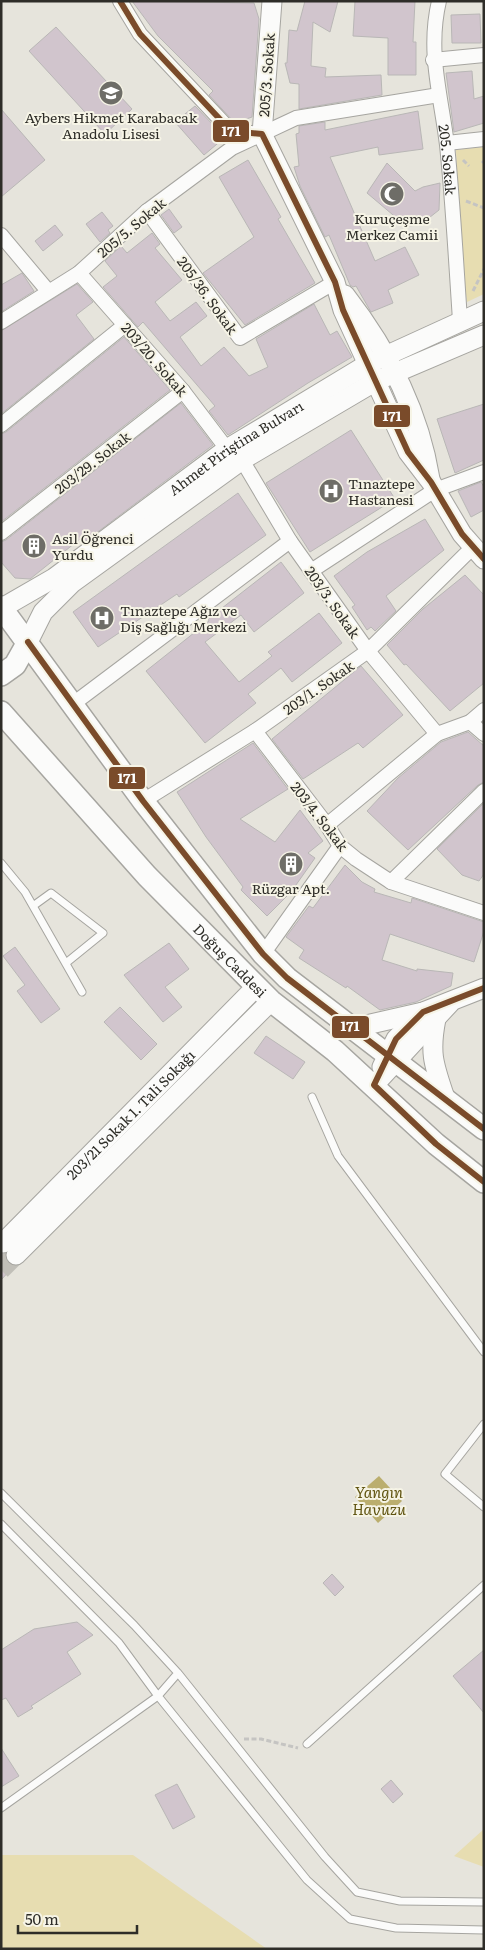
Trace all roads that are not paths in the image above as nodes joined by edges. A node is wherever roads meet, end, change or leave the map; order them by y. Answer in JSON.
{"nodes":[{"id":1,"x":120,"y":1,"type":"edge"},
{"id":2,"x":272,"y":1,"type":"edge"},
{"id":3,"x":439,"y":1,"type":"edge"},
{"id":4,"x":484,"y":55,"type":"edge"},
{"id":5,"x":433,"y":60,"type":"junction"},
{"id":6,"x":439,"y":95,"type":"junction"},
{"id":7,"x":262,"y":134,"type":"junction"},
{"id":8,"x":484,"y":139,"type":"edge"},
{"id":9,"x":447,"y":143,"type":"junction"},
{"id":10,"x":147,"y":212,"type":"junction"},
{"id":11,"x":1,"y":236,"type":"edge"},
{"id":12,"x":79,"y":272,"type":"junction"},
{"id":13,"x":335,"y":282,"type":"junction"},
{"id":14,"x":48,"y":291,"type":"junction"},
{"id":15,"x":484,"y":311,"type":"edge"},
{"id":16,"x":460,"y":320,"type":"junction"},
{"id":17,"x":1,"y":322,"type":"edge"},
{"id":18,"x":125,"y":325,"type":"junction"},
{"id":19,"x":484,"y":335,"type":"edge"},
{"id":20,"x":391,"y":364,"type":"junction"},
{"id":21,"x":372,"y":372,"type":"junction"},
{"id":22,"x":183,"y":391,"type":"junction"},
{"id":23,"x":1,"y":425,"type":"edge"},
{"id":24,"x":234,"y":454,"type":"junction"},
{"id":25,"x":484,"y":472,"type":"edge"},
{"id":26,"x":433,"y":486,"type":"junction"},
{"id":27,"x":1,"y":533,"type":"edge"},
{"id":28,"x":290,"y":541,"type":"junction"},
{"id":29,"x":478,"y":553,"type":"edge"},
{"id":30,"x":311,"y":571,"type":"junction"},
{"id":31,"x":2,"y":608,"type":"edge"},
{"id":32,"x":28,"y":642,"type":"junction"},
{"id":33,"x":368,"y":651,"type":"junction"},
{"id":34,"x":1,"y":675,"type":"edge"},
{"id":35,"x":73,"y":704,"type":"junction"},
{"id":36,"x":484,"y":710,"type":"edge"},
{"id":37,"x":1,"y":712,"type":"edge"},
{"id":38,"x":470,"y":722,"type":"junction"},
{"id":39,"x":255,"y":731,"type":"junction"},
{"id":40,"x":438,"y":734,"type":"junction"},
{"id":41,"x":484,"y":734,"type":"edge"},
{"id":42,"x":484,"y":791,"type":"edge"},
{"id":43,"x":143,"y":801,"type":"junction"},
{"id":44,"x":327,"y":825,"type":"junction"},
{"id":45,"x":340,"y":846,"type":"junction"},
{"id":46,"x":1,"y":863,"type":"edge"},
{"id":47,"x":391,"y":882,"type":"junction"},
{"id":48,"x":33,"y":906,"type":"junction"},
{"id":49,"x":484,"y":914,"type":"edge"},
{"id":50,"x":263,"y":954,"type":"junction"},
{"id":51,"x":66,"y":963,"type":"junction"},
{"id":52,"x":484,"y":988,"type":"edge"},
{"id":53,"x":82,"y":992,"type":"dead end"},
{"id":54,"x":264,"y":994,"type":"junction"},
{"id":55,"x":430,"y":1015,"type":"junction"},
{"id":56,"x":353,"y":1028,"type":"junction"},
{"id":57,"x":392,"y":1057,"type":"junction"},
{"id":58,"x":374,"y":1085,"type":"junction"},
{"id":59,"x":312,"y":1097,"type":"dead end"},
{"id":60,"x":445,"y":1098,"type":"junction"},
{"id":61,"x":484,"y":1129,"type":"edge"},
{"id":62,"x":484,"y":1182,"type":"edge"},
{"id":63,"x":9,"y":1249,"type":"tunnel mouth"},
{"id":64,"x":484,"y":1352,"type":"edge"},
{"id":65,"x":484,"y":1424,"type":"edge"},
{"id":66,"x":1,"y":1493,"type":"edge"},
{"id":67,"x":484,"y":1507,"type":"edge"},
{"id":68,"x":1,"y":1524,"type":"edge"},
{"id":69,"x":484,"y":1585,"type":"edge"},
{"id":70,"x":178,"y":1673,"type":"junction"},
{"id":71,"x":158,"y":1696,"type":"junction"},
{"id":72,"x":307,"y":1744,"type":"road end"},
{"id":73,"x":1,"y":1808,"type":"edge"},
{"id":74,"x":484,"y":1902,"type":"edge"},
{"id":75,"x":484,"y":1930,"type":"edge"}],
"edges":[{"from":1,"to":7,"type":"street"},
{"from":2,"to":7,"type":"main road","name":"205/3. Sokak"},
{"from":3,"to":5,"type":"street","name":"205. Sokak"},
{"from":4,"to":5,"type":"street"},
{"from":5,"to":6,"type":"street","name":"205. Sokak"},
{"from":6,"to":7,"type":"street","name":"205/5. Sokak"},
{"from":6,"to":9,"type":"street","name":"205. Sokak"},
{"from":7,"to":10,"type":"street","name":"205/5. Sokak"},
{"from":7,"to":13,"type":"main road","name":"205/3. Sokak"},
{"from":8,"to":9,"type":"street"},
{"from":9,"to":16,"type":"street","name":"205. Sokak"},
{"from":10,"to":12,"type":"street","name":"205/5. Sokak"},
{"from":10,"to":13,"type":"street","name":"205/36. Sokak"},
{"from":11,"to":14,"type":"street"},
{"from":12,"to":14,"type":"street","name":"205/5. Sokak"},
{"from":12,"to":18,"type":"street","name":"203/20. Sokak"},
{"from":13,"to":20,"type":"main road","name":"205/3. Sokak"},
{"from":13,"to":21,"type":"main road","name":"205/3. Sokak"},
{"from":14,"to":17,"type":"street","name":"205/5. Sokak"},
{"from":15,"to":16,"type":"main road","name":"Ahmet Piriştina Bulvarı"},
{"from":16,"to":20,"type":"main road","name":"Ahmet Piriştina Bulvarı"},
{"from":18,"to":22,"type":"street","name":"203/20. Sokak"},
{"from":18,"to":23,"type":"street"},
{"from":19,"to":20,"type":"main road","name":"Ahmet Piriştina Bulvarı"},
{"from":20,"to":21,"type":"main road","name":"Ahmet Piriştina Bulvarı"},
{"from":20,"to":26,"type":"main road"},
{"from":21,"to":24,"type":"main road","name":"Ahmet Piriştina Bulvarı"},
{"from":21,"to":26,"type":"main road"},
{"from":22,"to":24,"type":"street","name":"203/20. Sokak"},
{"from":22,"to":27,"type":"street","name":"203/29. Sokak"},
{"from":24,"to":28,"type":"street","name":"203/3. Sokak"},
{"from":24,"to":31,"type":"main road","name":"Ahmet Piriştina Bulvarı"},
{"from":24,"to":32,"type":"main road","name":"Ahmet Piriştina Bulvarı"},
{"from":25,"to":26,"type":"street"},
{"from":26,"to":29,"type":"main road"},
{"from":26,"to":30,"type":"street"},
{"from":28,"to":30,"type":"street","name":"203/3. Sokak"},
{"from":28,"to":35,"type":"street"},
{"from":29,"to":33,"type":"street","name":"203/1. Sokak"},
{"from":30,"to":33,"type":"street","name":"203/3. Sokak"},
{"from":31,"to":32,"type":"main road","name":"Doğuş Caddesi"},
{"from":32,"to":34,"type":"main road"},
{"from":32,"to":35,"type":"main road","name":"Doğuş Caddesi"},
{"from":33,"to":39,"type":"street","name":"203/1. Sokak"},
{"from":33,"to":40,"type":"street","name":"203/3. Sokak"},
{"from":35,"to":43,"type":"main road","name":"Doğuş Caddesi"},
{"from":36,"to":38,"type":"street"},
{"from":37,"to":54,"type":"main road","name":"Doğuş Caddesi"},
{"from":38,"to":40,"type":"street"},
{"from":38,"to":41,"type":"street"},
{"from":39,"to":43,"type":"street","name":"203/1. Sokak"},
{"from":39,"to":44,"type":"street","name":"203/4. Sokak"},
{"from":40,"to":44,"type":"street"},
{"from":42,"to":47,"type":"street"},
{"from":43,"to":50,"type":"main road","name":"Doğuş Caddesi"},
{"from":44,"to":45,"type":"street","name":"203/4. Sokak"},
{"from":45,"to":47,"type":"street","name":"203/4. Sokak"},
{"from":45,"to":50,"type":"street"},
{"from":46,"to":48,"type":"lane"},
{"from":47,"to":49,"type":"street","name":"203/4. Sokak"},
{"from":48,"to":51,"type":"lane"},
{"from":48,"to":51,"type":"lane"},
{"from":50,"to":56,"type":"main road","name":"Doğuş Caddesi"},
{"from":51,"to":53,"type":"lane"},
{"from":52,"to":55,"type":"main road"},
{"from":54,"to":58,"type":"main road","name":"Doğuş Caddesi"},
{"from":54,"to":63,"type":"main road","name":"203/21 Sokak 1. Tali Sokağı"},
{"from":55,"to":56,"type":"main road"},
{"from":55,"to":57,"type":"main road"},
{"from":55,"to":60,"type":"main road"},
{"from":56,"to":57,"type":"main road","name":"Doğuş Caddesi"},
{"from":57,"to":58,"type":"main road"},
{"from":57,"to":60,"type":"main road","name":"Doğuş Caddesi"},
{"from":58,"to":62,"type":"main road","name":"Doğuş Caddesi"},
{"from":59,"to":64,"type":"lane"},
{"from":60,"to":61,"type":"main road","name":"Doğuş Caddesi"},
{"from":65,"to":67,"type":"lane"},
{"from":66,"to":70,"type":"lane"},
{"from":68,"to":71,"type":"lane"},
{"from":69,"to":72,"type":"lane"},
{"from":70,"to":71,"type":"lane"},
{"from":70,"to":74,"type":"lane"},
{"from":71,"to":73,"type":"lane"},
{"from":71,"to":75,"type":"lane"}]}
